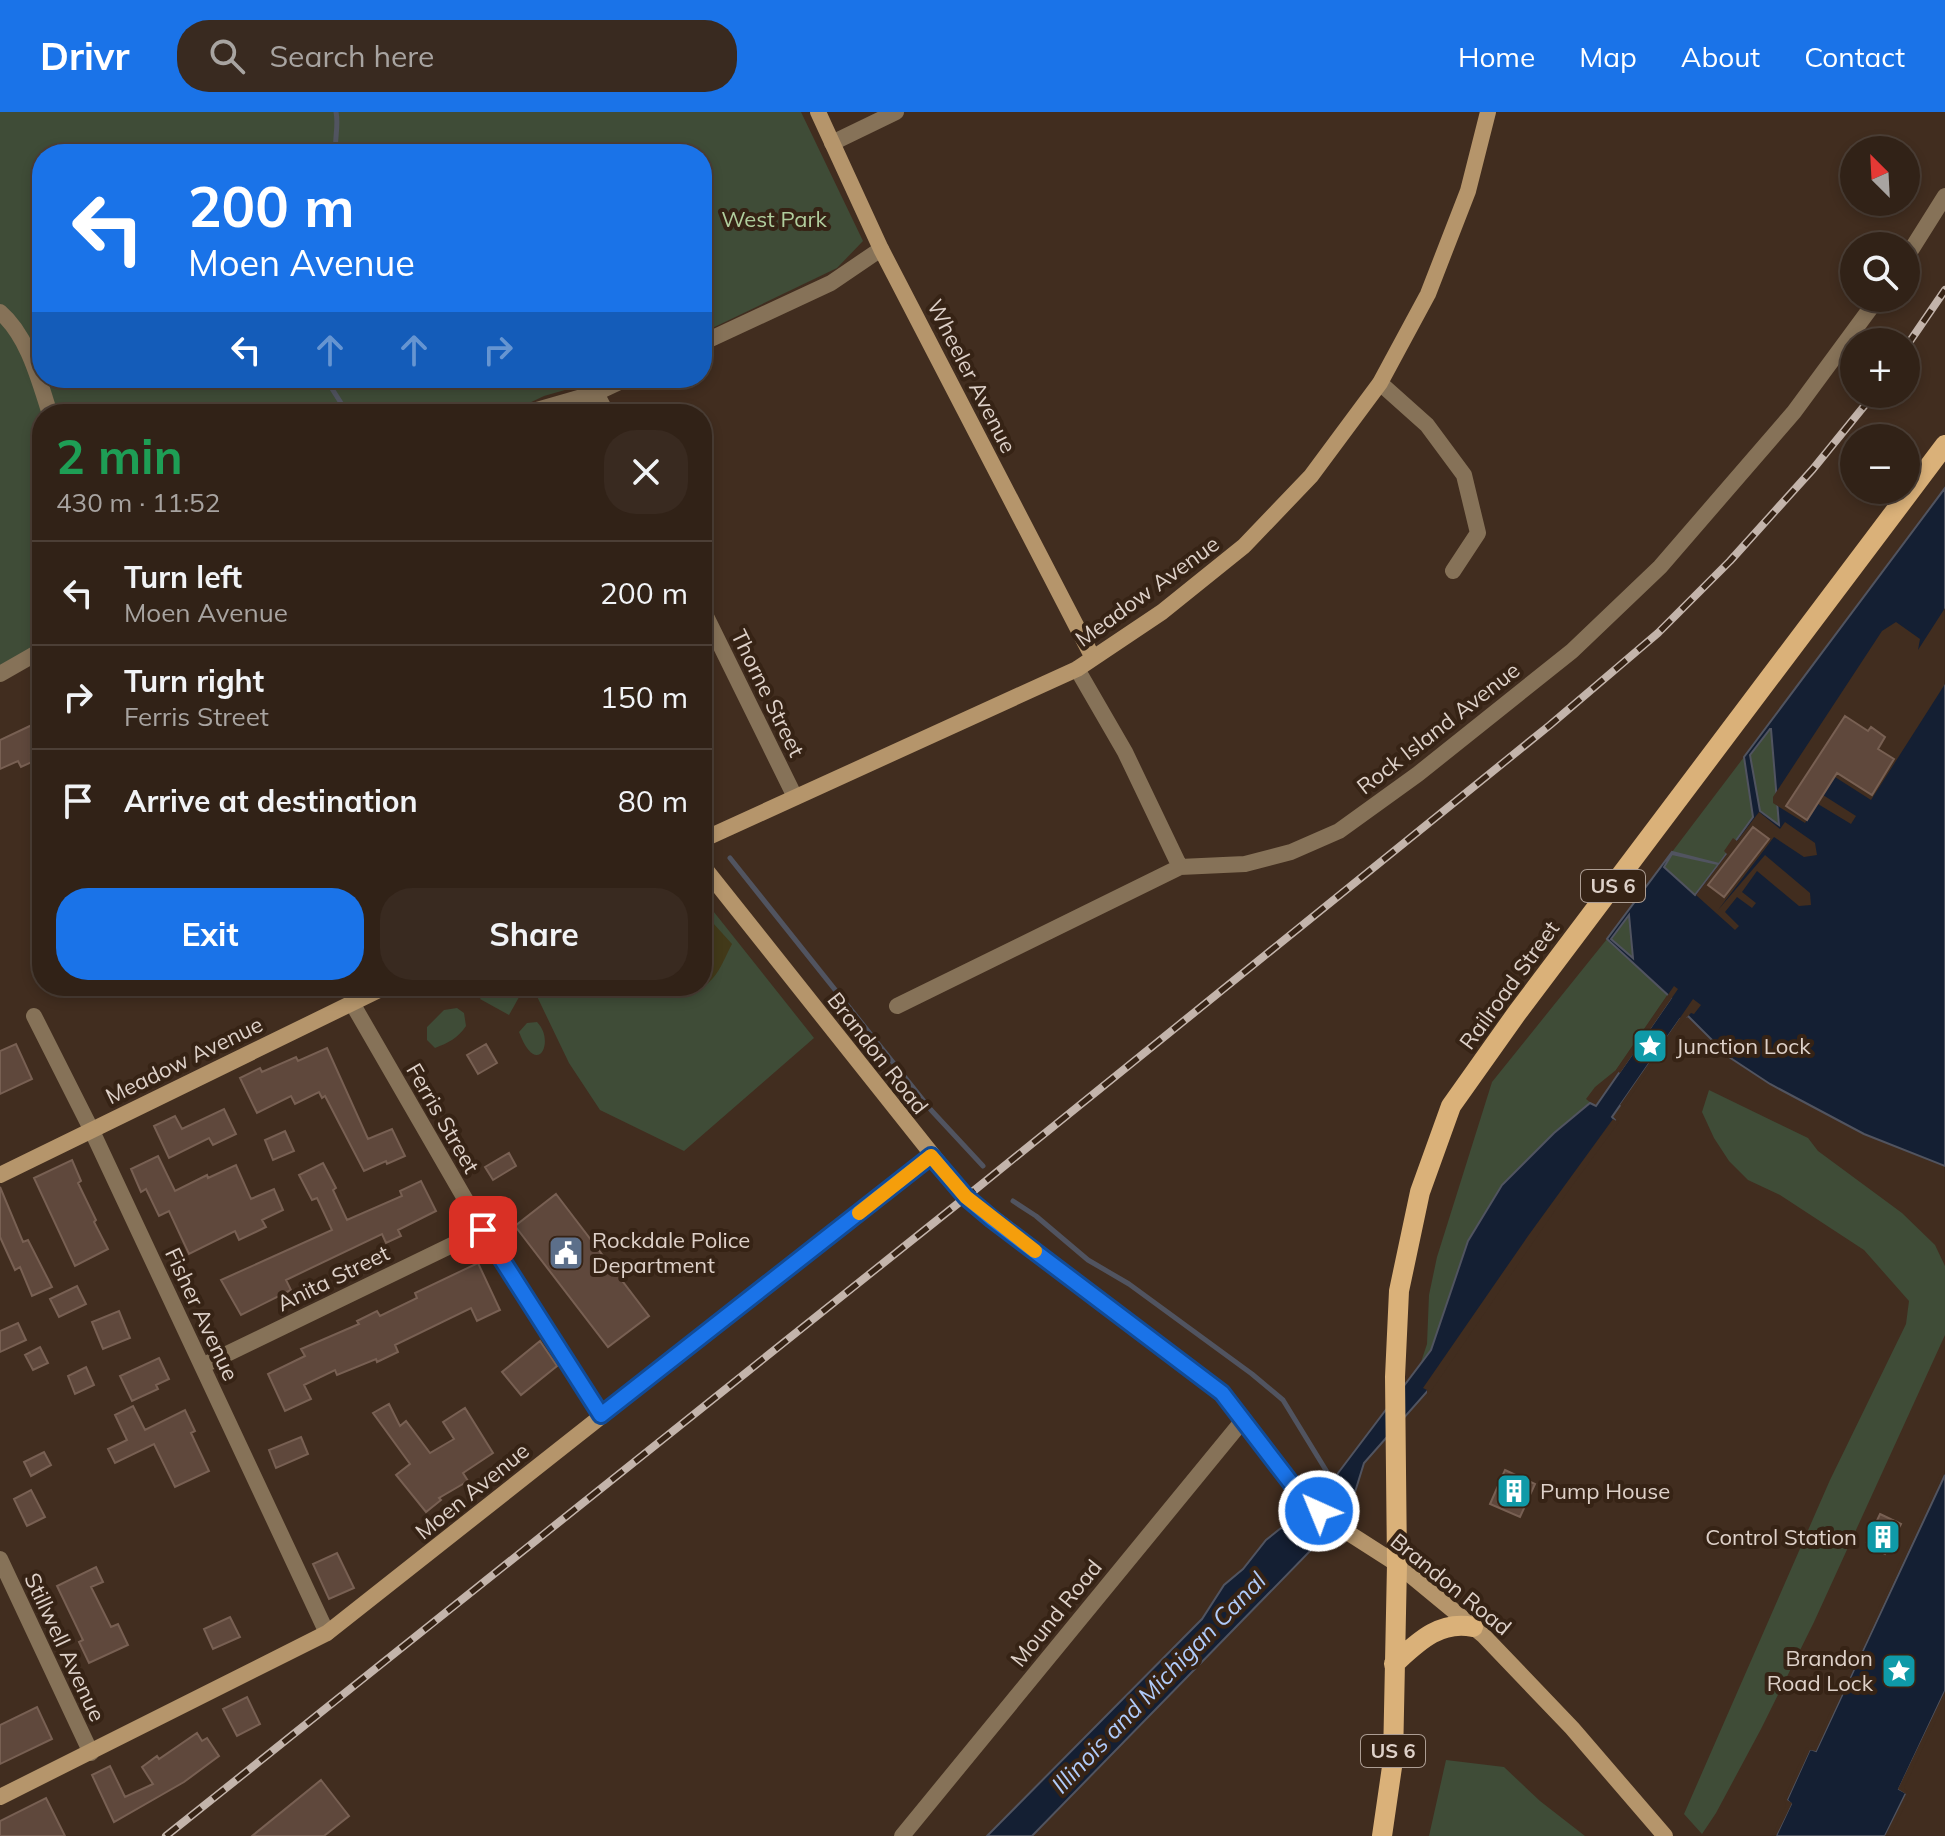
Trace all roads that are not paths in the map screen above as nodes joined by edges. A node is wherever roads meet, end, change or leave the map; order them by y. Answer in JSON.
{"nodes":[{"id":1,"x":818,"y":112,"type":"edge"},
{"id":2,"x":896,"y":112,"type":"edge"},
{"id":3,"x":1488,"y":112,"type":"edge"},
{"id":4,"x":832,"y":143,"type":"junction"},
{"id":5,"x":1945,"y":196,"type":"edge"},
{"id":6,"x":1920,"y":236,"type":"edge"},
{"id":7,"x":881,"y":249,"type":"junction"},
{"id":8,"x":0,"y":312,"type":"edge"},
{"id":9,"x":1868,"y":312,"type":"edge"},
{"id":10,"x":712,"y":338,"type":"edge"},
{"id":11,"x":32,"y":363,"type":"edge"},
{"id":12,"x":1380,"y":383,"type":"junction"},
{"id":13,"x":607,"y":388,"type":"edge"},
{"id":14,"x":596,"y":393,"type":"junction"},
{"id":15,"x":558,"y":404,"type":"edge"},
{"id":16,"x":602,"y":404,"type":"edge"},
{"id":17,"x":1945,"y":445,"type":"edge"},
{"id":18,"x":1453,"y":571,"type":"dead end"},
{"id":19,"x":712,"y":628,"type":"edge"},
{"id":20,"x":32,"y":656,"type":"edge"},
{"id":21,"x":1093,"y":658,"type":"junction"},
{"id":22,"x":1077,"y":669,"type":"junction"},
{"id":23,"x":0,"y":674,"type":"edge"},
{"id":24,"x":795,"y":797,"type":"junction"},
{"id":25,"x":712,"y":835,"type":"edge"},
{"id":26,"x":1180,"y":867,"type":"junction"},
{"id":27,"x":712,"y":878,"type":"edge"},
{"id":28,"x":366,"y":996,"type":"edge"},
{"id":29,"x":352,"y":1003,"type":"junction"},
{"id":30,"x":897,"y":1006,"type":"dead end"},
{"id":31,"x":34,"y":1016,"type":"dead end"},
{"id":32,"x":91,"y":1129,"type":"junction"},
{"id":33,"x":931,"y":1156,"type":"junction"},
{"id":34,"x":0,"y":1175,"type":"edge"},
{"id":35,"x":483,"y":1230,"type":"junction"},
{"id":36,"x":202,"y":1366,"type":"junction"},
{"id":37,"x":601,"y":1415,"type":"junction"},
{"id":38,"x":1244,"y":1419,"type":"junction"},
{"id":39,"x":0,"y":1559,"type":"edge"},
{"id":40,"x":1397,"y":1564,"type":"junction"},
{"id":41,"x":1473,"y":1627,"type":"junction"},
{"id":42,"x":327,"y":1633,"type":"junction"},
{"id":43,"x":1394,"y":1664,"type":"junction"},
{"id":44,"x":91,"y":1753,"type":"junction"},
{"id":45,"x":0,"y":1797,"type":"edge"},
{"id":46,"x":902,"y":1836,"type":"edge"},
{"id":47,"x":1382,"y":1836,"type":"edge"},
{"id":48,"x":1665,"y":1836,"type":"edge"}],
"edges":[{"from":1,"to":4,"type":"street","name":"Wheeler Avenue"},
{"from":2,"to":4,"type":"street"},
{"from":3,"to":12,"type":"street","name":"Meadow Avenue"},
{"from":4,"to":7,"type":"street","name":"Wheeler Avenue"},
{"from":5,"to":6,"type":"street"},
{"from":7,"to":10,"type":"street"},
{"from":7,"to":21,"type":"street","name":"Wheeler Avenue"},
{"from":8,"to":11,"type":"street"},
{"from":9,"to":26,"type":"street","name":"Rock Island Avenue"},
{"from":12,"to":18,"type":"street"},
{"from":12,"to":21,"type":"street","name":"Meadow Avenue"},
{"from":13,"to":14,"type":"street"},
{"from":14,"to":15,"type":"street"},
{"from":14,"to":16,"type":"street"},
{"from":17,"to":40,"type":"main road","name":"Railroad Street","number":"US 6"},
{"from":19,"to":24,"type":"street","name":"Thorne Street"},
{"from":20,"to":23,"type":"street"},
{"from":21,"to":22,"type":"street","name":"Meadow Avenue"},
{"from":22,"to":24,"type":"street","name":"Meadow Avenue"},
{"from":22,"to":26,"type":"street"},
{"from":24,"to":25,"type":"street","name":"Meadow Avenue"},
{"from":26,"to":30,"type":"street","name":"Rock Island Avenue"},
{"from":27,"to":33,"type":"street","name":"Brandon Road"},
{"from":28,"to":29,"type":"street","name":"Meadow Avenue"},
{"from":29,"to":32,"type":"street","name":"Meadow Avenue"},
{"from":29,"to":35,"type":"street","name":"Ferris Street"},
{"from":31,"to":32,"type":"street","name":"Fisher Avenue"},
{"from":32,"to":34,"type":"street","name":"Meadow Avenue"},
{"from":32,"to":36,"type":"street","name":"Fisher Avenue"},
{"from":33,"to":37,"type":"street","name":"Moen Avenue"},
{"from":33,"to":38,"type":"street","name":"Brandon Road"},
{"from":35,"to":36,"type":"street","name":"Anita Street"},
{"from":35,"to":37,"type":"street","name":"Ferris Street"},
{"from":36,"to":42,"type":"street","name":"Fisher Avenue"},
{"from":37,"to":42,"type":"street","name":"Moen Avenue"},
{"from":38,"to":40,"type":"street","name":"Brandon Road"},
{"from":38,"to":46,"type":"street","name":"Mound Road"},
{"from":39,"to":44,"type":"street","name":"Stillwell Avenue"},
{"from":40,"to":41,"type":"street","name":"Brandon Road"},
{"from":40,"to":43,"type":"main road","number":"US 6"},
{"from":41,"to":43,"type":"main road"},
{"from":41,"to":48,"type":"street","name":"Brandon Road"},
{"from":42,"to":44,"type":"street","name":"Moen Avenue"},
{"from":43,"to":47,"type":"main road","number":"US 6"},
{"from":44,"to":45,"type":"street","name":"Moen Avenue"}]}
